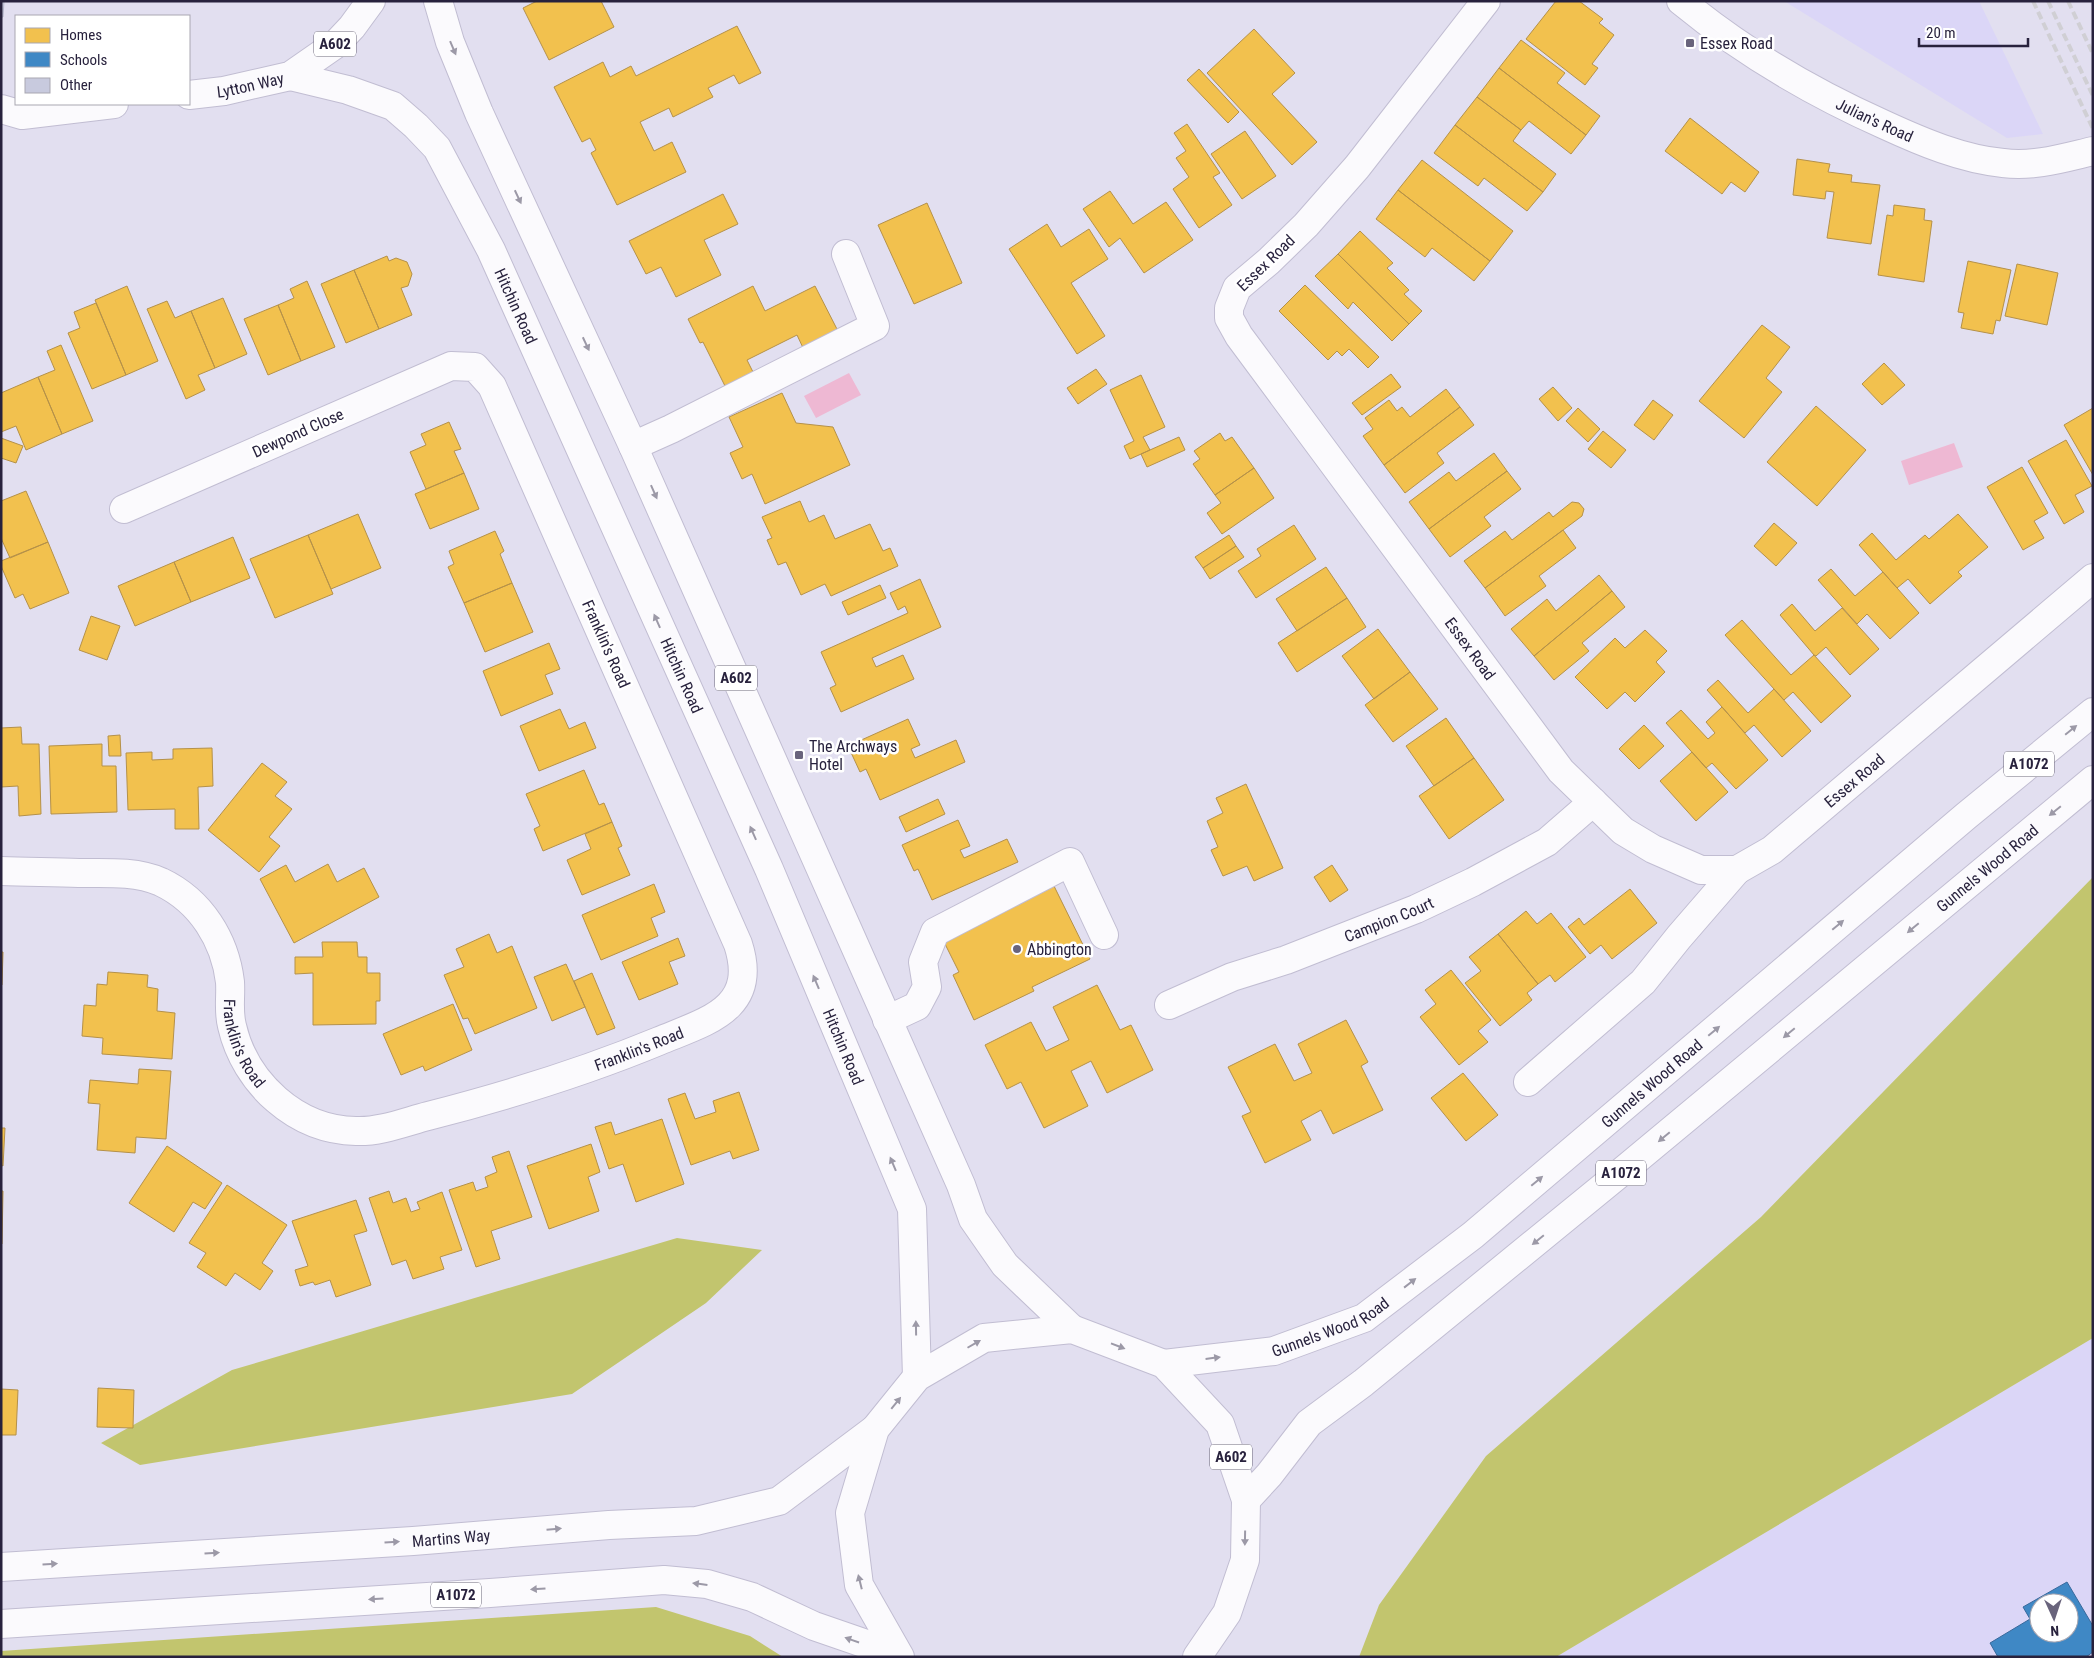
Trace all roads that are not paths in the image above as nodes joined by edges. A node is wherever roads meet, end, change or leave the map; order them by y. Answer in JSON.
{"nodes":[{"id":1,"x":372,"y":1,"type":"edge"},
{"id":2,"x":438,"y":1,"type":"edge"},
{"id":3,"x":1486,"y":1,"type":"edge"},
{"id":4,"x":1681,"y":1,"type":"edge"},
{"id":5,"x":290,"y":76,"type":"junction"},
{"id":6,"x":190,"y":95,"type":"edge"},
{"id":7,"x":104,"y":105,"type":"edge"},
{"id":8,"x":8,"y":115,"type":"edge"},
{"id":9,"x":2093,"y":151,"type":"edge"},
{"id":10,"x":846,"y":254,"type":"dead end"},
{"id":11,"x":474,"y":367,"type":"joint"},
{"id":12,"x":633,"y":446,"type":"junction"},
{"id":13,"x":124,"y":509,"type":"dead end"},
{"id":14,"x":2093,"y":578,"type":"edge"},
{"id":15,"x":2093,"y":712,"type":"edge"},
{"id":16,"x":2093,"y":780,"type":"edge"},
{"id":17,"x":1593,"y":802,"type":"junction"},
{"id":18,"x":1737,"y":870,"type":"junction"},
{"id":19,"x":1,"y":871,"type":"edge"},
{"id":20,"x":1104,"y":935,"type":"dead end"},
{"id":21,"x":1169,"y":1006,"type":"dead end"},
{"id":22,"x":887,"y":1020,"type":"junction"},
{"id":23,"x":1528,"y":1082,"type":"dead end"},
{"id":24,"x":1072,"y":1329,"type":"junction"},
{"id":25,"x":1164,"y":1364,"type":"junction"},
{"id":26,"x":917,"y":1377,"type":"junction"},
{"id":27,"x":875,"y":1429,"type":"junction"},
{"id":28,"x":1246,"y":1500,"type":"junction"},
{"id":29,"x":1,"y":1567,"type":"edge"},
{"id":30,"x":1,"y":1624,"type":"edge"},
{"id":31,"x":899,"y":1656,"type":"edge"},
{"id":32,"x":1197,"y":1657,"type":"edge"}],
"edges":[{"from":1,"to":5,"type":"main road","name":"Lytton Way","number":"A602"},
{"from":2,"to":12,"type":"main road","number":"A602","one_way":true},
{"from":3,"to":17,"type":"main road","name":"Essex Road"},
{"from":4,"to":9,"type":"main road","name":"Julian's Road"},
{"from":5,"to":6,"type":"main road","name":"Lytton Way","number":"A602"},
{"from":26,"to":5,"type":"main road","name":"Hitchin Road","number":"A602","one_way":true},
{"from":7,"to":8,"type":"main road"},
{"from":10,"to":12,"type":"main road"},
{"from":11,"to":13,"type":"main road","name":"Dewpond Close"},
{"from":11,"to":19,"type":"main road","name":"Franklin's Road"},
{"from":12,"to":22,"type":"main road","number":"A602","one_way":true},
{"from":14,"to":18,"type":"main road","name":"Essex Road"},
{"from":25,"to":15,"type":"main road","name":"Gunnels Wood Road","number":"A1072","one_way":true},
{"from":16,"to":28,"type":"main road","name":"Gunnels Wood Road","number":"A1072","one_way":true},
{"from":17,"to":18,"type":"main road","name":"Essex Road"},
{"from":17,"to":21,"type":"main road","name":"Campion Court"},
{"from":18,"to":23,"type":"main road"},
{"from":20,"to":22,"type":"main road"},
{"from":22,"to":24,"type":"main road","number":"A602"},
{"from":24,"to":25,"type":"main road","number":"A602","one_way":true},
{"from":26,"to":24,"type":"main road","number":"A602","one_way":true},
{"from":25,"to":28,"type":"main road","number":"A602"},
{"from":27,"to":26,"type":"main road","number":"A602","one_way":true},
{"from":29,"to":27,"type":"main road","name":"Martins Way","one_way":true},
{"from":31,"to":27,"type":"main road","number":"A602","one_way":true},
{"from":28,"to":32,"type":"main road","number":"A602","one_way":true},
{"from":31,"to":30,"type":"main road","number":"A1072","one_way":true}]}
